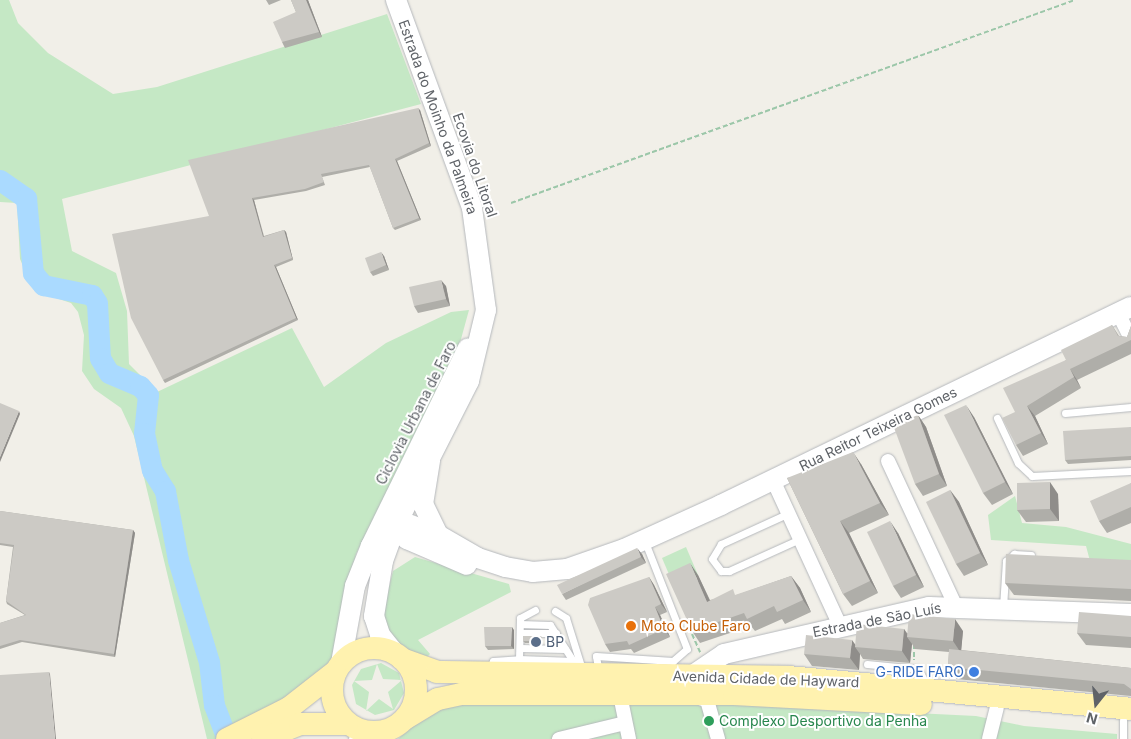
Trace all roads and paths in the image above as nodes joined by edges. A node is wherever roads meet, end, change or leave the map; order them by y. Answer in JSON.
{"nodes":[{"id":1,"x":396,"y":0,"type":"edge"},
{"id":2,"x":1075,"y":0,"type":"edge"},
{"id":3,"x":511,"y":203,"type":"dead end"},
{"id":4,"x":482,"y":264,"type":"junction"},
{"id":5,"x":1125,"y":310,"type":"edge"},
{"id":6,"x":1131,"y":339,"type":"edge"},
{"id":7,"x":1131,"y":407,"type":"edge"},
{"id":8,"x":1065,"y":413,"type":"dead end"},
{"id":9,"x":997,"y":418,"type":"dead end"},
{"id":10,"x":430,"y":461,"type":"junction"},
{"id":11,"x":888,"y":461,"type":"dead end"},
{"id":12,"x":1131,"y":471,"type":"edge"},
{"id":13,"x":774,"y":480,"type":"junction"},
{"id":14,"x":391,"y":499,"type":"junction"},
{"id":15,"x":789,"y":513,"type":"junction"},
{"id":16,"x":396,"y":525,"type":"junction"},
{"id":17,"x":800,"y":539,"type":"junction"},
{"id":18,"x":644,"y":540,"type":"junction"},
{"id":19,"x":434,"y":543,"type":"junction"},
{"id":20,"x":370,"y":546,"type":"junction"},
{"id":21,"x":1040,"y":555,"type":"edge"},
{"id":22,"x":377,"y":586,"type":"junction"},
{"id":23,"x":955,"y":605,"type":"junction"},
{"id":24,"x":1002,"y":608,"type":"junction"},
{"id":25,"x":535,"y":610,"type":"dead end"},
{"id":26,"x":555,"y":612,"type":"dead end"},
{"id":27,"x":1131,"y":614,"type":"edge"},
{"id":28,"x":520,"y":624,"type":"junction"},
{"id":29,"x":840,"y":626,"type":"junction"},
{"id":30,"x":520,"y":633,"type":"junction"},
{"id":31,"x":556,"y":634,"type":"junction"},
{"id":32,"x":915,"y":636,"type":"edge"},
{"id":33,"x":520,"y":648,"type":"junction"},
{"id":34,"x":566,"y":649,"type":"junction"},
{"id":35,"x":399,"y":657,"type":"junction"},
{"id":36,"x":520,"y":659,"type":"junction"},
{"id":37,"x":915,"y":663,"type":"dead end"},
{"id":38,"x":867,"y":664,"type":"edge"},
{"id":39,"x":717,"y":666,"type":"junction"},
{"id":40,"x":338,"y":668,"type":"junction"},
{"id":41,"x":587,"y":668,"type":"junction"},
{"id":42,"x":481,"y":674,"type":"junction"},
{"id":43,"x":691,"y":685,"type":"junction"},
{"id":44,"x":930,"y":690,"type":"junction"},
{"id":45,"x":620,"y":695,"type":"junction"},
{"id":46,"x":730,"y":696,"type":"junction"},
{"id":47,"x":997,"y":708,"type":"junction"},
{"id":48,"x":713,"y":716,"type":"junction"},
{"id":49,"x":1127,"y":722,"type":"edge"},
{"id":50,"x":626,"y":723,"type":"junction"},
{"id":51,"x":398,"y":727,"type":"edge"},
{"id":52,"x":351,"y":730,"type":"edge"},
{"id":53,"x":245,"y":736,"type":"edge"},
{"id":54,"x":560,"y":739,"type":"edge"},
{"id":55,"x":629,"y":739,"type":"edge"},
{"id":56,"x":718,"y":739,"type":"edge"},
{"id":57,"x":989,"y":739,"type":"edge"}],
"edges":[{"from":1,"to":4,"type":"street","name":"Estrada do Moinho da Palmeira"},
{"from":2,"to":3,"type":"path"},
{"from":4,"to":10,"type":"street","name":"Estrada do Moinho da Palmeira"},
{"from":4,"to":14,"type":"street","name":"Estrada do Moinho da Palmeira"},
{"from":5,"to":6,"type":"street"},
{"from":5,"to":13,"type":"street","name":"Rua Reitor Teixeira Gomes"},
{"from":7,"to":8,"type":"lane"},
{"from":9,"to":12,"type":"lane"},
{"from":10,"to":16,"type":"street","name":"Estrada do Moinho da Palmeira"},
{"from":10,"to":19,"type":"street"},
{"from":11,"to":23,"type":"street"},
{"from":13,"to":15,"type":"street"},
{"from":13,"to":18,"type":"street","name":"Rua Reitor Teixeira Gomes"},
{"from":14,"to":16,"type":"street"},
{"from":14,"to":20,"type":"street","name":"Estrada do Moinho da Palmeira"},
{"from":15,"to":17,"type":"street"},
{"from":15,"to":17,"type":"lane"},
{"from":16,"to":19,"type":"street","name":"Rua Reitor Teixeira Gomes"},
{"from":16,"to":20,"type":"street"},
{"from":16,"to":22,"type":"street","name":"Estrada do Moinho da Palmeira"},
{"from":17,"to":29,"type":"street"},
{"from":18,"to":19,"type":"street","name":"Rua Reitor Teixeira Gomes"},
{"from":18,"to":41,"type":"lane"},
{"from":19,"to":22,"type":"street"},
{"from":20,"to":40,"type":"street","name":"Estrada do Moinho da Palmeira"},
{"from":21,"to":24,"type":"lane"},
{"from":22,"to":35,"type":"street","name":"Estrada do Moinho da Palmeira"},
{"from":23,"to":24,"type":"street","name":"Estrada de São Luís"},
{"from":23,"to":29,"type":"street","name":"Estrada de São Luís"},
{"from":24,"to":27,"type":"street","name":"Estrada de São Luís"},
{"from":25,"to":28,"type":"lane"},
{"from":26,"to":41,"type":"lane"},
{"from":28,"to":30,"type":"lane"},
{"from":28,"to":31,"type":"lane"},
{"from":29,"to":39,"type":"street","name":"Estrada de São Luís"},
{"from":30,"to":31,"type":"lane"},
{"from":30,"to":33,"type":"lane"},
{"from":31,"to":34,"type":"lane"},
{"from":32,"to":37,"type":"path"},
{"from":33,"to":34,"type":"lane"},
{"from":33,"to":36,"type":"lane"},
{"from":34,"to":41,"type":"lane"},
{"from":35,"to":40,"type":"main road"},
{"from":35,"to":42,"type":"main road","name":"Avenida Cidade de Hayward"},
{"from":35,"to":51,"type":"main road"},
{"from":36,"to":41,"type":"lane"},
{"from":36,"to":42,"type":"lane"},
{"from":38,"to":44,"type":"lane"},
{"from":39,"to":43,"type":"main road","name":"Avenida Cidade de Hayward"},
{"from":39,"to":44,"type":"main road","name":"Avenida Cidade de Hayward"},
{"from":40,"to":52,"type":"main road"},
{"from":40,"to":53,"type":"main road"},
{"from":41,"to":42,"type":"main road","name":"Avenida Cidade de Hayward"},
{"from":41,"to":43,"type":"main road","name":"Avenida Cidade de Hayward"},
{"from":43,"to":45,"type":"main road","name":"Avenida Cidade de Hayward"},
{"from":43,"to":46,"type":"main road","name":"Avenida Cidade de Hayward"},
{"from":43,"to":48,"type":"street"},
{"from":44,"to":49,"type":"main road","name":"Avenida Cidade de Hayward"},
{"from":45,"to":50,"type":"street"},
{"from":45,"to":51,"type":"main road","name":"Avenida Cidade de Hayward"},
{"from":46,"to":47,"type":"main road","name":"Avenida Cidade de Hayward"},
{"from":46,"to":48,"type":"street"},
{"from":47,"to":49,"type":"main road","name":"Avenida Cidade de Hayward"},
{"from":47,"to":57,"type":"street"},
{"from":48,"to":56,"type":"street"},
{"from":50,"to":54,"type":"street"},
{"from":50,"to":55,"type":"street"},
{"from":51,"to":52,"type":"main road"},
{"from":52,"to":53,"type":"main road"}]}
